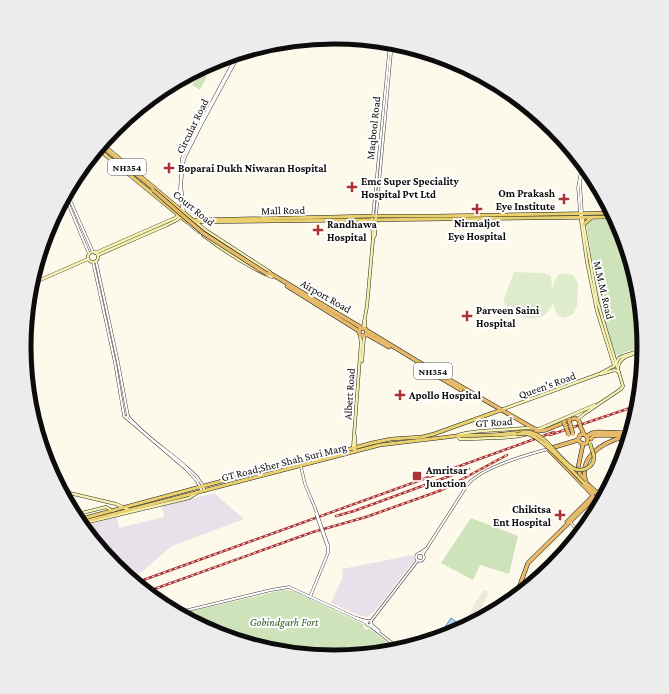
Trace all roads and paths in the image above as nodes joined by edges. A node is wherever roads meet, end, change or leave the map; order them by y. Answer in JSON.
{"nodes":[{"id":1,"x":390,"y":48,"type":"edge"},
{"id":2,"x":235,"y":61,"type":"edge"},
{"id":3,"x":104,"y":149,"type":"edge"},
{"id":4,"x":104,"y":149,"type":"edge"},
{"id":5,"x":104,"y":150,"type":"edge"},
{"id":6,"x":581,"y":171,"type":"edge"},
{"id":7,"x":70,"y":199,"type":"edge"},
{"id":8,"x":68,"y":203,"type":"edge"},
{"id":9,"x":183,"y":211,"type":"junction"},
{"id":10,"x":607,"y":213,"type":"edge"},
{"id":11,"x":581,"y":215,"type":"junction"},
{"id":12,"x":179,"y":216,"type":"junction"},
{"id":13,"x":593,"y":217,"type":"junction"},
{"id":14,"x":609,"y":217,"type":"edge"},
{"id":15,"x":374,"y":218,"type":"junction"},
{"id":16,"x":194,"y":220,"type":"junction"},
{"id":17,"x":187,"y":222,"type":"junction"},
{"id":18,"x":197,"y":223,"type":"junction"},
{"id":19,"x":584,"y":224,"type":"junction"},
{"id":20,"x":94,"y":252,"type":"junction"},
{"id":21,"x":89,"y":254,"type":"junction"},
{"id":22,"x":98,"y":256,"type":"junction"},
{"id":23,"x":88,"y":259,"type":"junction"},
{"id":24,"x":96,"y":261,"type":"junction"},
{"id":25,"x":93,"y":262,"type":"junction"},
{"id":26,"x":268,"y":273,"type":"junction"},
{"id":27,"x":272,"y":277,"type":"junction"},
{"id":28,"x":280,"y":280,"type":"junction"},
{"id":29,"x":38,"y":281,"type":"edge"},
{"id":30,"x":363,"y":331,"type":"junction"},
{"id":31,"x":638,"y":351,"type":"edge"},
{"id":32,"x":614,"y":353,"type":"junction"},
{"id":33,"x":638,"y":353,"type":"edge"},
{"id":34,"x":621,"y":357,"type":"junction"},
{"id":35,"x":615,"y":364,"type":"junction"},
{"id":36,"x":618,"y":370,"type":"junction"},
{"id":37,"x":599,"y":374,"type":"junction"},
{"id":38,"x":603,"y":402,"type":"junction"},
{"id":39,"x":500,"y":410,"type":"junction"},
{"id":40,"x":127,"y":411,"type":"junction"},
{"id":41,"x":123,"y":412,"type":"junction"},
{"id":42,"x":127,"y":417,"type":"junction"},
{"id":43,"x":575,"y":420,"type":"junction"},
{"id":44,"x":564,"y":422,"type":"junction"},
{"id":45,"x":446,"y":429,"type":"junction"},
{"id":46,"x":533,"y":429,"type":"junction"},
{"id":47,"x":538,"y":431,"type":"junction"},
{"id":48,"x":598,"y":434,"type":"junction"},
{"id":49,"x":625,"y":434,"type":"edge"},
{"id":50,"x":496,"y":435,"type":"junction"},
{"id":51,"x":571,"y":435,"type":"junction"},
{"id":52,"x":585,"y":435,"type":"junction"},
{"id":53,"x":625,"y":435,"type":"edge"},
{"id":54,"x":434,"y":436,"type":"junction"},
{"id":55,"x":456,"y":436,"type":"junction"},
{"id":56,"x":448,"y":437,"type":"junction"},
{"id":57,"x":623,"y":437,"type":"joint"},
{"id":58,"x":590,"y":441,"type":"junction"},
{"id":59,"x":578,"y":443,"type":"junction"},
{"id":60,"x":354,"y":448,"type":"junction"},
{"id":61,"x":548,"y":449,"type":"junction"},
{"id":62,"x":354,"y":453,"type":"junction"},
{"id":63,"x":301,"y":467,"type":"junction"},
{"id":64,"x":569,"y":471,"type":"junction"},
{"id":65,"x":585,"y":483,"type":"junction"},
{"id":66,"x":202,"y":487,"type":"junction"},
{"id":67,"x":204,"y":492,"type":"junction"},
{"id":68,"x":69,"y":493,"type":"edge"},
{"id":69,"x":197,"y":493,"type":"junction"},
{"id":70,"x":597,"y":497,"type":"edge"},
{"id":71,"x":124,"y":508,"type":"junction"},
{"id":72,"x":113,"y":510,"type":"junction"},
{"id":73,"x":130,"y":510,"type":"junction"},
{"id":74,"x":80,"y":513,"type":"edge"},
{"id":75,"x":84,"y":518,"type":"edge"},
{"id":76,"x":570,"y":521,"type":"junction"},
{"id":77,"x":87,"y":522,"type":"edge"},
{"id":78,"x":87,"y":522,"type":"edge"},
{"id":79,"x":576,"y":530,"type":"edge"},
{"id":80,"x":422,"y":553,"type":"junction"},
{"id":81,"x":418,"y":560,"type":"junction"},
{"id":82,"x":528,"y":563,"type":"junction"},
{"id":83,"x":519,"y":588,"type":"edge"},
{"id":84,"x":310,"y":597,"type":"junction"},
{"id":85,"x":183,"y":610,"type":"edge"},
{"id":86,"x":369,"y":623,"type":"junction"},
{"id":87,"x":395,"y":645,"type":"edge"}],
"edges":[{"from":1,"to":15,"type":"street","name":"Maqbool Road"},
{"from":2,"to":9,"type":"street","name":"Circular Road"},
{"from":3,"to":9,"type":"main road","name":"Court Road"},
{"from":4,"to":26,"type":"highway","number":"NH354","bridge":true},
{"from":5,"to":12,"type":"main road","name":"Court Road"},
{"from":6,"to":11,"type":"street"},
{"from":7,"to":20,"type":"street"},
{"from":8,"to":21,"type":"street"},
{"from":9,"to":12,"type":"main road"},
{"from":9,"to":16,"type":"main road","name":"Court Road"},
{"from":10,"to":11,"type":"main road"},
{"from":11,"to":13,"type":"main road"},
{"from":11,"to":15,"type":"main road"},
{"from":11,"to":19,"type":"main road","name":"M.M.M. Road"},
{"from":11,"to":35,"type":"main road","name":"M.M.M. Road"},
{"from":12,"to":17,"type":"main road","name":"Court Road"},
{"from":12,"to":20,"type":"main road"},
{"from":12,"to":22,"type":"main road"},
{"from":13,"to":14,"type":"main road"},
{"from":13,"to":19,"type":"main road"},
{"from":15,"to":16,"type":"main road","name":"Mall Road"},
{"from":15,"to":18,"type":"main road","name":"Mall Road"},
{"from":15,"to":30,"type":"main road","name":"Maqbool Road"},
{"from":16,"to":18,"type":"main road","name":"Court Road"},
{"from":17,"to":18,"type":"main road","name":"Mall Road"},
{"from":17,"to":27,"type":"main road","name":"Court Road"},
{"from":18,"to":28,"type":"main road","name":"Court Road"},
{"from":19,"to":32,"type":"main road","name":"M.M.M. Road"},
{"from":20,"to":21,"type":"main road"},
{"from":20,"to":22,"type":"main road"},
{"from":21,"to":23,"type":"main road"},
{"from":22,"to":24,"type":"main road"},
{"from":23,"to":25,"type":"main road"},
{"from":23,"to":29,"type":"main road"},
{"from":24,"to":25,"type":"main road"},
{"from":24,"to":40,"type":"street"},
{"from":25,"to":41,"type":"street"},
{"from":26,"to":27,"type":"highway","number":"NH354"},
{"from":26,"to":28,"type":"highway","number":"NH354"},
{"from":27,"to":30,"type":"highway","number":"NH354"},
{"from":28,"to":30,"type":"highway","name":"Airport Road","number":"NH354"},
{"from":30,"to":39,"type":"highway","number":"NH354"},
{"from":30,"to":60,"type":"main road","name":"Albert Road"},
{"from":31,"to":34,"type":"main road"},
{"from":32,"to":34,"type":"main road"},
{"from":32,"to":35,"type":"main road","name":"M.M.M. Road"},
{"from":33,"to":36,"type":"main road"},
{"from":34,"to":35,"type":"main road"},
{"from":35,"to":36,"type":"main road","name":"M.M.M. Road"},
{"from":35,"to":37,"type":"main road","name":"Queen's Road"},
{"from":36,"to":37,"type":"main road","name":"Queen's Road"},
{"from":36,"to":38,"type":"main road","name":"M.M.M. Road"},
{"from":37,"to":39,"type":"main road","name":"Queen's Road"},
{"from":38,"to":43,"type":"main road"},
{"from":38,"to":46,"type":"main road","name":"GT Road"},
{"from":39,"to":45,"type":"main road"},
{"from":39,"to":46,"type":"highway","number":"NH354"},
{"from":40,"to":41,"type":"street"},
{"from":40,"to":42,"type":"street"},
{"from":41,"to":42,"type":"street"},
{"from":42,"to":66,"type":"street"},
{"from":43,"to":44,"type":"highway","bridge":true},
{"from":43,"to":51,"type":"highway","bridge":true},
{"from":43,"to":52,"type":"highway","bridge":true},
{"from":44,"to":47,"type":"highway"},
{"from":44,"to":51,"type":"highway","bridge":true},
{"from":45,"to":54,"type":"main road"},
{"from":45,"to":56,"type":"main road"},
{"from":46,"to":47,"type":"highway","number":"NH354"},
{"from":46,"to":55,"type":"main road","name":"GT Road"},
{"from":47,"to":55,"type":"main road"},
{"from":48,"to":52,"type":"highway"},
{"from":48,"to":53,"type":"highway"},
{"from":48,"to":58,"type":"highway"},
{"from":49,"to":52,"type":"highway"},
{"from":50,"to":55,"type":"main road","name":"GT Road;Sher Shah Suri Marg"},
{"from":50,"to":58,"type":"main road","bridge":true},
{"from":50,"to":65,"type":"main road","bridge":true},
{"from":51,"to":59,"type":"highway"},
{"from":52,"to":59,"type":"highway"},
{"from":52,"to":59,"type":"highway"},
{"from":54,"to":56,"type":"main road","name":"GT Road;Sher Shah Suri Marg"},
{"from":54,"to":60,"type":"main road","name":"GT Road;Sher Shah Suri Marg"},
{"from":54,"to":62,"type":"main road","name":"GT Road;Sher Shah Suri Marg"},
{"from":55,"to":56,"type":"main road","name":"GT Road;Sher Shah Suri Marg"},
{"from":57,"to":58,"type":"highway"},
{"from":57,"to":65,"type":"highway"},
{"from":59,"to":61,"type":"highway"},
{"from":59,"to":64,"type":"highway"},
{"from":59,"to":65,"type":"highway"},
{"from":60,"to":62,"type":"main road","name":"Albert Road"},
{"from":60,"to":66,"type":"main road","name":"GT Road;Sher Shah Suri Marg"},
{"from":61,"to":64,"type":"highway"},
{"from":61,"to":80,"type":"street"},
{"from":62,"to":63,"type":"main road","name":"GT Road;Sher Shah Suri Marg"},
{"from":63,"to":67,"type":"main road","name":"GT Road;Sher Shah Suri Marg"},
{"from":63,"to":84,"type":"street","bridge":true},
{"from":64,"to":70,"type":"highway"},
{"from":65,"to":70,"type":"highway"},
{"from":66,"to":67,"type":"street"},
{"from":66,"to":71,"type":"main road","name":"GT Road;Sher Shah Suri Marg"},
{"from":67,"to":69,"type":"main road","name":"GT Road;Sher Shah Suri Marg"},
{"from":68,"to":71,"type":"main road"},
{"from":69,"to":73,"type":"main road","name":"GT Road;Sher Shah Suri Marg"},
{"from":69,"to":77,"type":"main road"},
{"from":70,"to":76,"type":"highway"},
{"from":71,"to":72,"type":"main road","name":"GT Road;Sher Shah Suri Marg"},
{"from":71,"to":73,"type":"main road"},
{"from":72,"to":74,"type":"main road"},
{"from":72,"to":75,"type":"main road","name":"GT Road;Sher Shah Suri Marg"},
{"from":73,"to":78,"type":"main road","name":"GT Road;Sher Shah Suri Marg"},
{"from":76,"to":79,"type":"street"},
{"from":76,"to":82,"type":"highway"},
{"from":76,"to":82,"type":"highway"},
{"from":80,"to":81,"type":"street"},
{"from":80,"to":81,"type":"street"},
{"from":81,"to":86,"type":"street"},
{"from":82,"to":83,"type":"highway"},
{"from":84,"to":85,"type":"street"},
{"from":84,"to":86,"type":"street"},
{"from":86,"to":87,"type":"street"}]}
